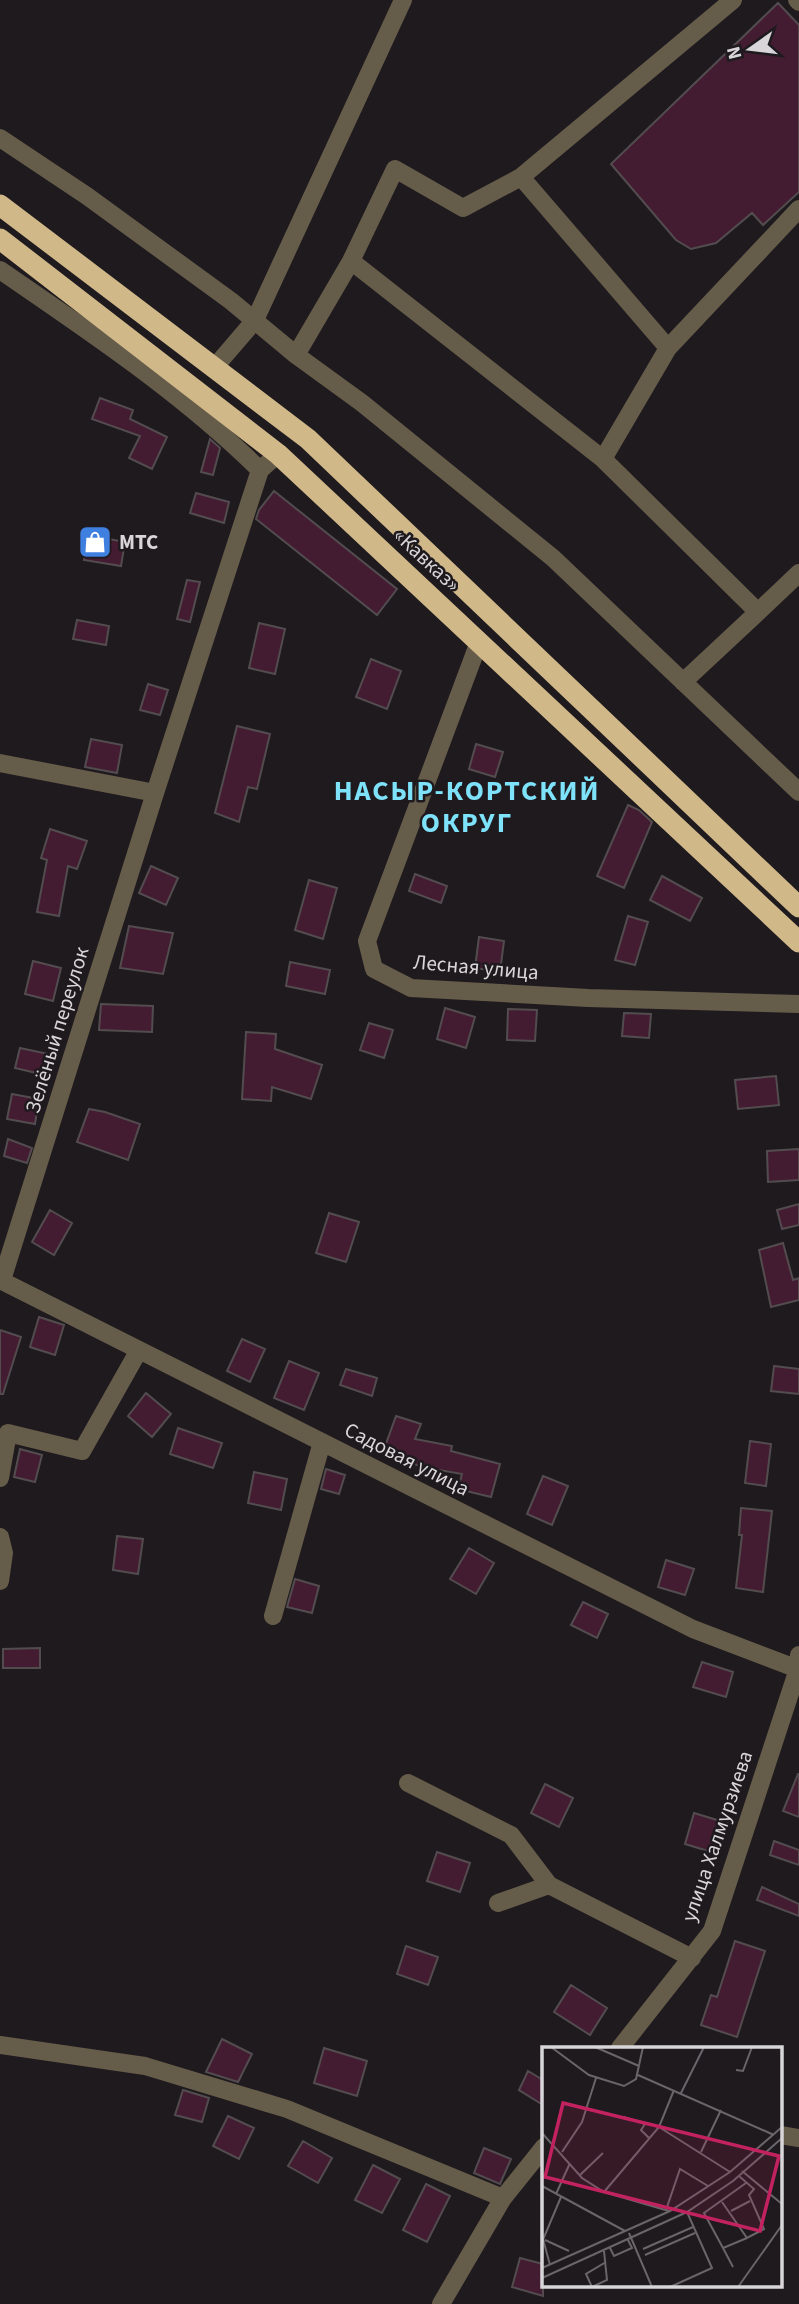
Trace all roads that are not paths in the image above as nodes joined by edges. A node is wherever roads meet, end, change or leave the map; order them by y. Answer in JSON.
{"nodes":[{"id":1,"x":403,"y":0,"type":"edge"},
{"id":2,"x":733,"y":0,"type":"edge"},
{"id":3,"x":0,"y":138,"type":"edge"},
{"id":4,"x":522,"y":177,"type":"junction"},
{"id":5,"x":0,"y":205,"type":"edge"},
{"id":6,"x":799,"y":209,"type":"edge"},
{"id":7,"x":0,"y":239,"type":"edge"},
{"id":8,"x":351,"y":261,"type":"junction"},
{"id":9,"x":0,"y":270,"type":"edge"},
{"id":10,"x":255,"y":320,"type":"junction"},
{"id":11,"x":668,"y":348,"type":"junction"},
{"id":12,"x":296,"y":355,"type":"junction"},
{"id":13,"x":214,"y":368,"type":"junction"},
{"id":14,"x":278,"y":454,"type":"junction"},
{"id":15,"x":603,"y":459,"type":"junction"},
{"id":16,"x":260,"y":470,"type":"junction"},
{"id":17,"x":799,"y":573,"type":"edge"},
{"id":18,"x":758,"y":612,"type":"junction"},
{"id":19,"x":479,"y":642,"type":"junction"},
{"id":20,"x":683,"y":682,"type":"junction"},
{"id":21,"x":0,"y":763,"type":"edge"},
{"id":22,"x":798,"y":789,"type":"edge"},
{"id":23,"x":155,"y":793,"type":"junction"},
{"id":24,"x":799,"y":907,"type":"edge"},
{"id":25,"x":799,"y":942,"type":"edge"},
{"id":26,"x":799,"y":1003,"type":"edge"},
{"id":27,"x":1,"y":1280,"type":"edge"},
{"id":28,"x":139,"y":1350,"type":"junction"},
{"id":29,"x":322,"y":1442,"type":"junction"},
{"id":30,"x":0,"y":1478,"type":"edge"},
{"id":31,"x":0,"y":1537,"type":"edge"},
{"id":32,"x":0,"y":1581,"type":"edge"},
{"id":33,"x":273,"y":1615,"type":"dead end"},
{"id":34,"x":798,"y":1662,"type":"edge"},
{"id":35,"x":408,"y":1783,"type":"dead end"},
{"id":36,"x":549,"y":1885,"type":"junction"},
{"id":37,"x":498,"y":1903,"type":"dead end"},
{"id":38,"x":692,"y":1958,"type":"junction"},
{"id":39,"x":0,"y":2045,"type":"edge"},
{"id":40,"x":622,"y":2047,"type":"edge"},
{"id":41,"x":542,"y":2149,"type":"edge"},
{"id":42,"x":503,"y":2198,"type":"junction"},
{"id":43,"x":441,"y":2304,"type":"edge"}],
"edges":[{"from":1,"to":10,"type":"street"},
{"from":2,"to":4,"type":"street"},
{"from":3,"to":10,"type":"street"},
{"from":4,"to":8,"type":"street"},
{"from":4,"to":11,"type":"street"},
{"from":5,"to":13,"type":"highway","name":"«Кавказ»"},
{"from":6,"to":11,"type":"street"},
{"from":7,"to":14,"type":"highway","name":"«Кавказ»"},
{"from":8,"to":12,"type":"street"},
{"from":8,"to":15,"type":"street"},
{"from":9,"to":16,"type":"street"},
{"from":10,"to":12,"type":"street"},
{"from":10,"to":13,"type":"street"},
{"from":11,"to":15,"type":"street"},
{"from":12,"to":20,"type":"street"},
{"from":13,"to":24,"type":"highway","name":"«Кавказ»"},
{"from":14,"to":16,"type":"street"},
{"from":14,"to":19,"type":"highway","name":"«Кавказ»"},
{"from":15,"to":18,"type":"street"},
{"from":16,"to":23,"type":"street","name":"Зелёный переулок"},
{"from":17,"to":18,"type":"street"},
{"from":18,"to":20,"type":"street"},
{"from":19,"to":25,"type":"highway","name":"«Кавказ»"},
{"from":19,"to":26,"type":"street","name":"Лесная улица"},
{"from":20,"to":22,"type":"street"},
{"from":21,"to":23,"type":"street"},
{"from":23,"to":27,"type":"street","name":"Зелёный переулок"},
{"from":27,"to":28,"type":"street","name":"Садовая улица"},
{"from":28,"to":29,"type":"street","name":"Садовая улица"},
{"from":28,"to":30,"type":"street"},
{"from":29,"to":33,"type":"street"},
{"from":29,"to":34,"type":"street","name":"Садовая улица"},
{"from":31,"to":32,"type":"street"},
{"from":34,"to":38,"type":"street","name":"улица Халмурзиева"},
{"from":35,"to":36,"type":"street"},
{"from":36,"to":37,"type":"street"},
{"from":36,"to":38,"type":"street"},
{"from":38,"to":40,"type":"street","name":"улица Халмурзиева"},
{"from":39,"to":42,"type":"street"},
{"from":41,"to":42,"type":"street"},
{"from":42,"to":43,"type":"street"}]}
